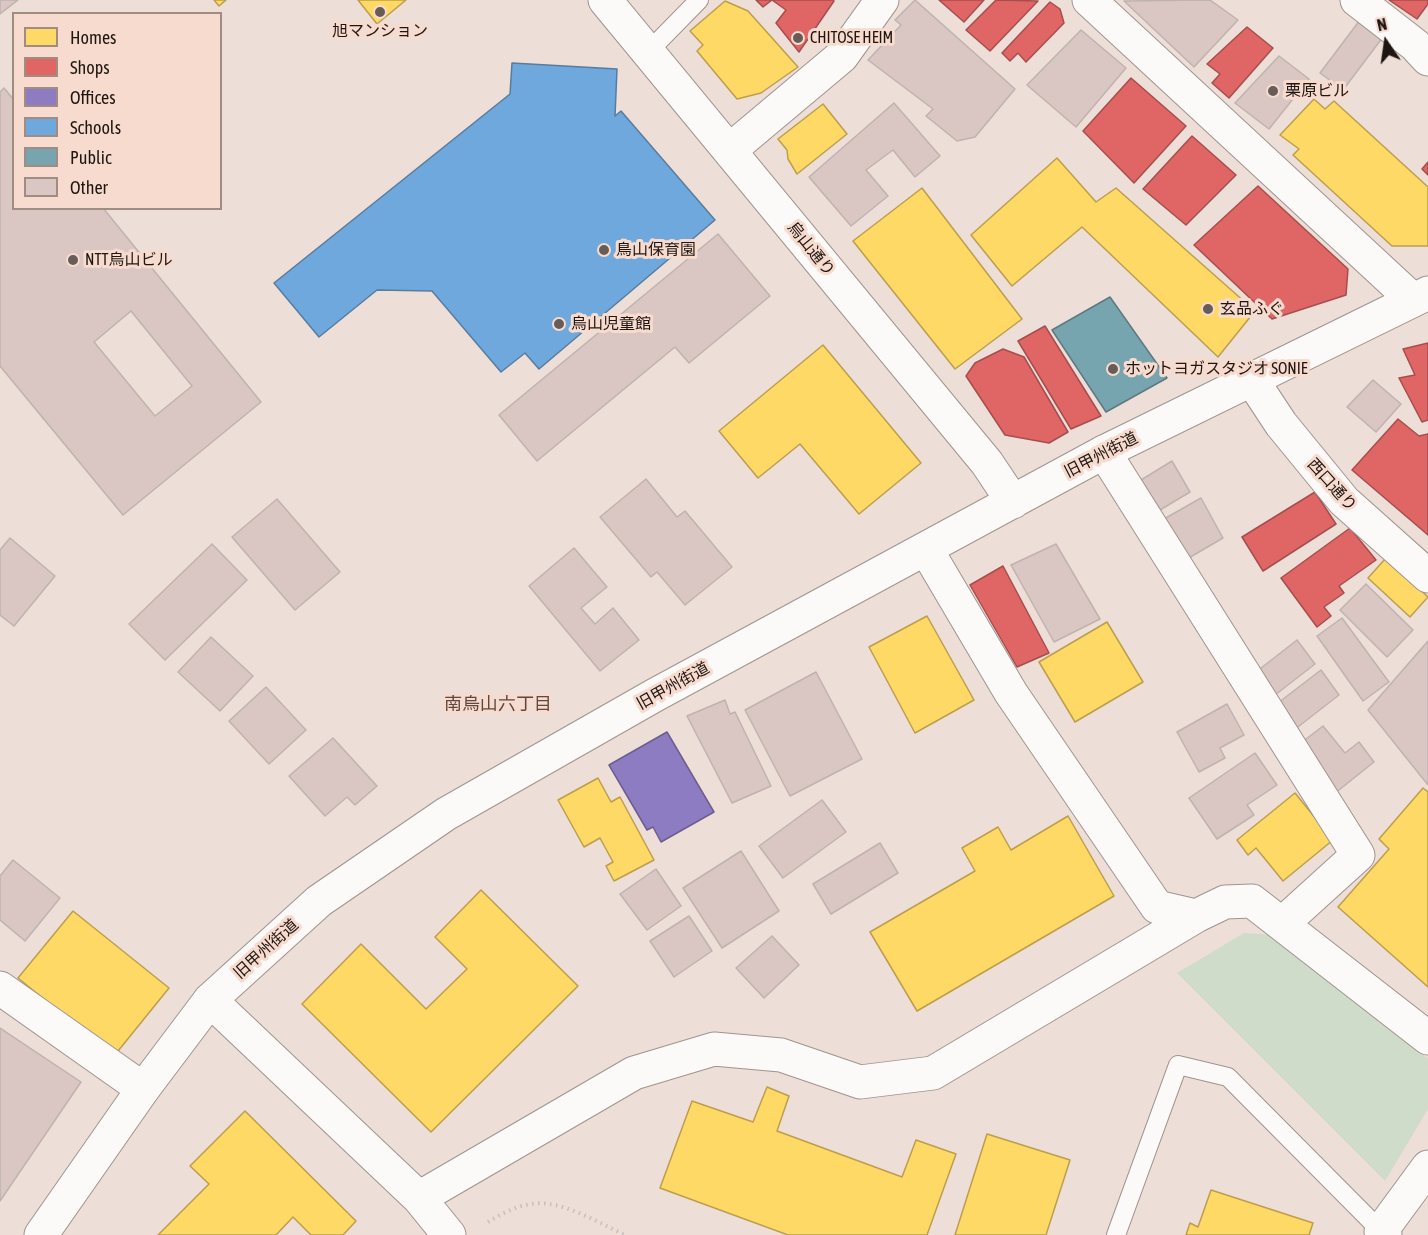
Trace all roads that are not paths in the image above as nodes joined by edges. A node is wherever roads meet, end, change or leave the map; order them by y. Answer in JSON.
{"nodes":[{"id":1,"x":605,"y":0,"type":"edge"},
{"id":2,"x":699,"y":0,"type":"edge"},
{"id":3,"x":882,"y":0,"type":"edge"},
{"id":4,"x":1089,"y":0,"type":"edge"},
{"id":5,"x":1357,"y":0,"type":"edge"},
{"id":6,"x":648,"y":52,"type":"junction"},
{"id":7,"x":1428,"y":59,"type":"edge"},
{"id":8,"x":730,"y":150,"type":"junction"},
{"id":9,"x":1421,"y":297,"type":"edge"},
{"id":10,"x":1252,"y":380,"type":"junction"},
{"id":11,"x":1104,"y":452,"type":"junction"},
{"id":12,"x":1013,"y":502,"type":"junction"},
{"id":13,"x":926,"y":549,"type":"junction"},
{"id":14,"x":1428,"y":576,"type":"edge"},
{"id":15,"x":1196,"y":916,"type":"junction"},
{"id":16,"x":1283,"y":923,"type":"junction"},
{"id":17,"x":0,"y":988,"type":"edge"},
{"id":18,"x":210,"y":1000,"type":"junction"},
{"id":19,"x":1428,"y":1038,"type":"edge"},
{"id":20,"x":143,"y":1089,"type":"junction"},
{"id":21,"x":1428,"y":1167,"type":"edge"},
{"id":22,"x":419,"y":1198,"type":"junction"},
{"id":23,"x":1383,"y":1233,"type":"edge"},
{"id":24,"x":41,"y":1235,"type":"edge"},
{"id":25,"x":449,"y":1235,"type":"edge"},
{"id":26,"x":1116,"y":1235,"type":"edge"}],
"edges":[{"from":1,"to":6,"type":"street","name":"烏山通り"},
{"from":2,"to":6,"type":"lane"},
{"from":3,"to":8,"type":"street"},
{"from":4,"to":9,"type":"street"},
{"from":5,"to":7,"type":"street"},
{"from":6,"to":8,"type":"street","name":"烏山通り"},
{"from":8,"to":12,"type":"street","name":"烏山通り"},
{"from":9,"to":10,"type":"street","name":"旧甲州街道"},
{"from":10,"to":11,"type":"street","name":"旧甲州街道"},
{"from":10,"to":14,"type":"street","name":"西口通り"},
{"from":11,"to":12,"type":"street","name":"旧甲州街道"},
{"from":11,"to":16,"type":"street"},
{"from":12,"to":13,"type":"street","name":"旧甲州街道"},
{"from":13,"to":15,"type":"street"},
{"from":13,"to":18,"type":"street","name":"旧甲州街道"},
{"from":15,"to":16,"type":"street"},
{"from":15,"to":22,"type":"street"},
{"from":16,"to":19,"type":"street"},
{"from":17,"to":20,"type":"street"},
{"from":18,"to":20,"type":"street","name":"旧甲州街道"},
{"from":18,"to":22,"type":"street"},
{"from":20,"to":24,"type":"street","name":"旧甲州街道"},
{"from":21,"to":23,"type":"street"},
{"from":22,"to":25,"type":"street"},
{"from":23,"to":26,"type":"lane"}]}
